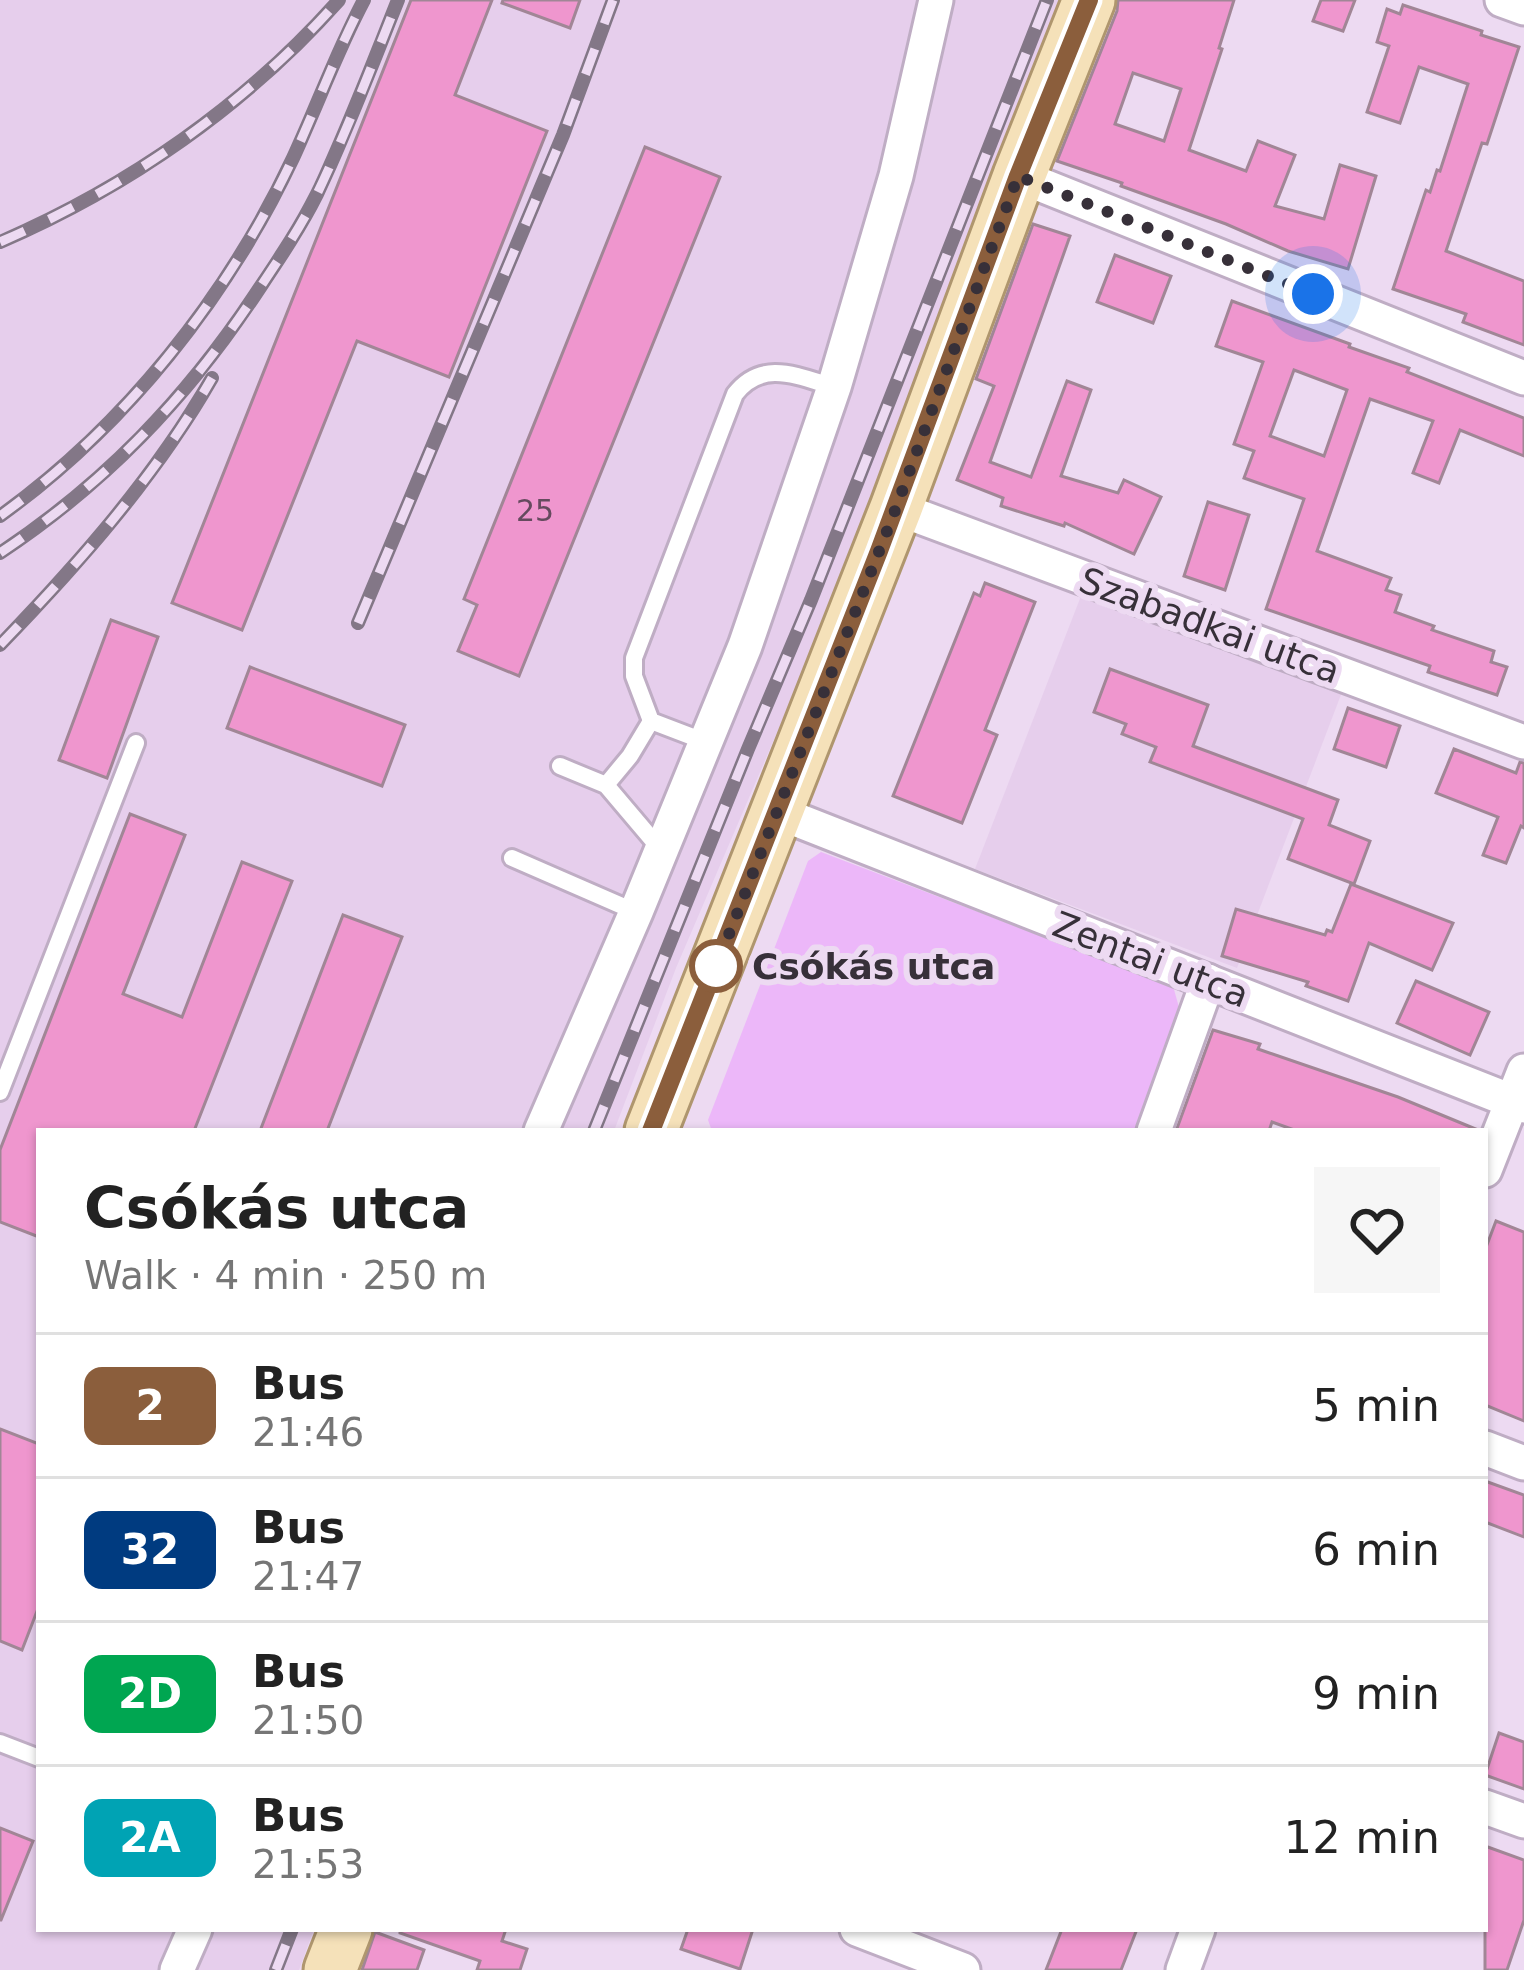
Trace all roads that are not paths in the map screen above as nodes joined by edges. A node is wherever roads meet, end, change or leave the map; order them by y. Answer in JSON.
{"nodes":[{"id":1,"x":936,"y":0,"type":"edge"},
{"id":2,"x":1089,"y":0,"type":"edge"},
{"id":3,"x":1502,"y":0,"type":"edge"},
{"id":4,"x":1524,"y":8,"type":"edge"},
{"id":5,"x":1018,"y":176,"type":"junction"},
{"id":6,"x":1524,"y":378,"type":"edge"},
{"id":7,"x":833,"y":387,"type":"junction"},
{"id":8,"x":896,"y":508,"type":"junction"},
{"id":9,"x":651,"y":721,"type":"junction"},
{"id":10,"x":706,"y":742,"type":"junction"},
{"id":11,"x":1524,"y":742,"type":"edge"},
{"id":12,"x":136,"y":743,"type":"dead end"},
{"id":13,"x":560,"y":766,"type":"dead end"},
{"id":14,"x":606,"y":785,"type":"junction"},
{"id":15,"x":777,"y":812,"type":"junction"},
{"id":16,"x":662,"y":850,"type":"junction"},
{"id":17,"x":512,"y":858,"type":"dead end"},
{"id":18,"x":636,"y":912,"type":"junction"},
{"id":19,"x":1208,"y":982,"type":"junction"},
{"id":20,"x":0,"y":1092,"type":"edge"},
{"id":21,"x":1520,"y":1093,"type":"edge"},
{"id":22,"x":542,"y":1128,"type":"edge"},
{"id":23,"x":656,"y":1128,"type":"edge"},
{"id":24,"x":1155,"y":1128,"type":"edge"},
{"id":25,"x":1488,"y":1164,"type":"edge"},
{"id":26,"x":1488,"y":1449,"type":"edge"},
{"id":27,"x":1524,"y":1462,"type":"edge"},
{"id":28,"x":0,"y":1743,"type":"edge"},
{"id":29,"x":36,"y":1756,"type":"edge"},
{"id":30,"x":1488,"y":1808,"type":"edge"},
{"id":31,"x":1524,"y":1821,"type":"edge"},
{"id":32,"x":194,"y":1932,"type":"edge"},
{"id":33,"x":345,"y":1932,"type":"edge"},
{"id":34,"x":865,"y":1932,"type":"edge"},
{"id":35,"x":1197,"y":1932,"type":"edge"},
{"id":36,"x":177,"y":1970,"type":"edge"},
{"id":37,"x":330,"y":1970,"type":"edge"},
{"id":38,"x":963,"y":1970,"type":"edge"},
{"id":39,"x":1183,"y":1970,"type":"edge"}],
"edges":[{"from":1,"to":7,"type":"street"},
{"from":2,"to":5,"type":"main road"},
{"from":3,"to":4,"type":"street"},
{"from":5,"to":6,"type":"street"},
{"from":5,"to":8,"type":"main road"},
{"from":7,"to":9,"type":"lane"},
{"from":7,"to":10,"type":"street"},
{"from":8,"to":11,"type":"street","name":"Szabadkai utca"},
{"from":8,"to":15,"type":"main road"},
{"from":9,"to":10,"type":"lane"},
{"from":9,"to":14,"type":"lane"},
{"from":10,"to":16,"type":"street"},
{"from":12,"to":20,"type":"lane"},
{"from":13,"to":14,"type":"lane"},
{"from":14,"to":16,"type":"lane"},
{"from":15,"to":19,"type":"street","name":"Zentai utca"},
{"from":15,"to":23,"type":"main road"},
{"from":16,"to":18,"type":"street"},
{"from":17,"to":18,"type":"lane"},
{"from":18,"to":22,"type":"street"},
{"from":19,"to":21,"type":"street","name":"Zentai utca"},
{"from":19,"to":24,"type":"street"},
{"from":21,"to":25,"type":"street"},
{"from":26,"to":27,"type":"street"},
{"from":28,"to":29,"type":"lane"},
{"from":30,"to":31,"type":"street"},
{"from":32,"to":36,"type":"street"},
{"from":33,"to":37,"type":"main road"},
{"from":34,"to":38,"type":"street"},
{"from":35,"to":39,"type":"street"}]}
